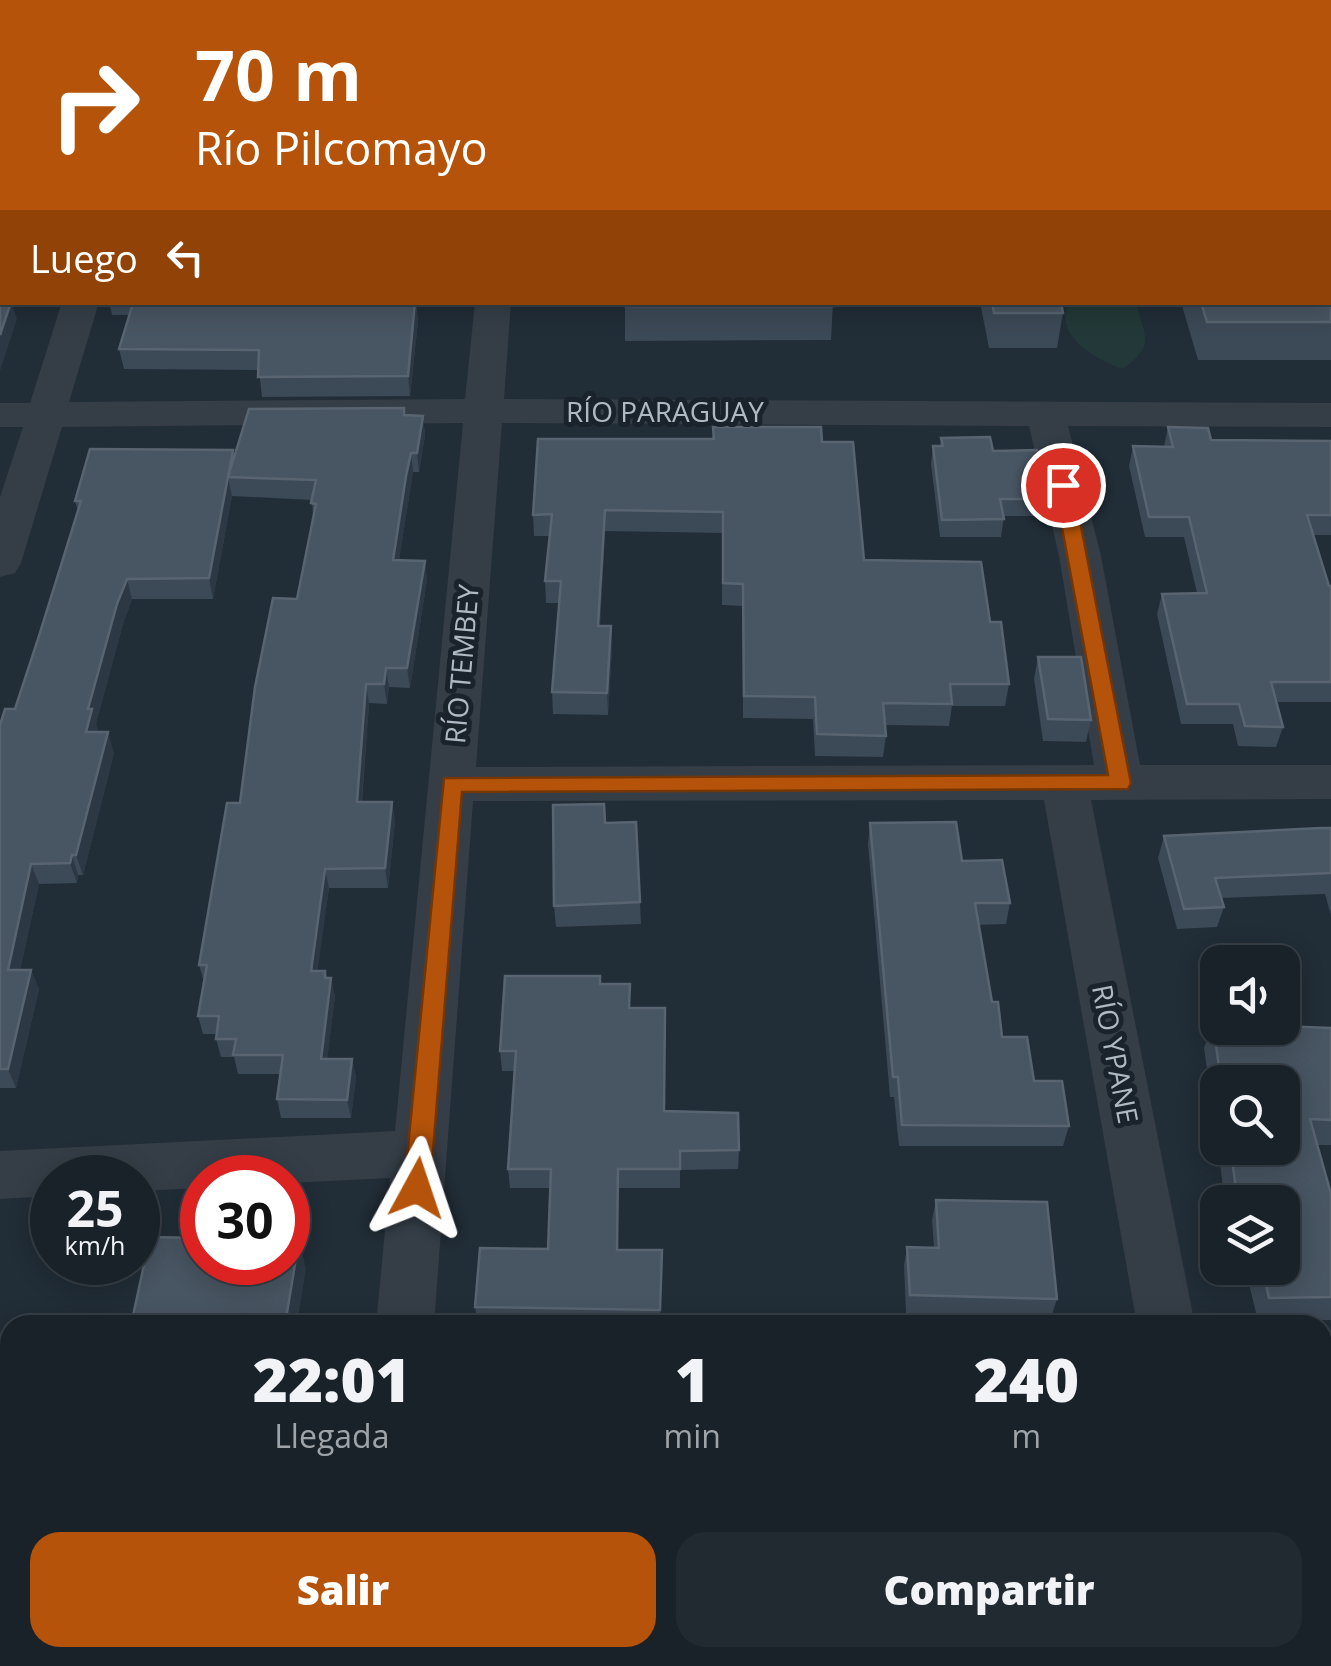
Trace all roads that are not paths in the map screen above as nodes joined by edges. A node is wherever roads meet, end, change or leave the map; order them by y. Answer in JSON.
{"nodes":[{"id":1,"x":80,"y":305,"type":"edge"},
{"id":2,"x":493,"y":305,"type":"edge"},
{"id":3,"x":484,"y":411,"type":"junction"},
{"id":4,"x":46,"y":414,"type":"junction"},
{"id":5,"x":1046,"y":414,"type":"junction"},
{"id":6,"x":0,"y":415,"type":"edge"},
{"id":7,"x":1331,"y":415,"type":"edge"},
{"id":8,"x":0,"y":563,"type":"edge"},
{"id":9,"x":1331,"y":782,"type":"edge"},
{"id":10,"x":1120,"y":783,"type":"junction"},
{"id":11,"x":452,"y":784,"type":"junction"},
{"id":12,"x":1064,"y":784,"type":"junction"},
{"id":13,"x":420,"y":1153,"type":"junction"},
{"id":14,"x":0,"y":1175,"type":"edge"},
{"id":15,"x":406,"y":1315,"type":"edge"},
{"id":16,"x":1164,"y":1315,"type":"edge"}],
"edges":[{"from":1,"to":4,"type":"street"},
{"from":2,"to":3,"type":"street","name":"RÍO TEMBEY"},
{"from":3,"to":4,"type":"street","name":"RÍO PARAGUAY"},
{"from":3,"to":5,"type":"street","name":"RÍO PARAGUAY"},
{"from":3,"to":11,"type":"street","name":"RÍO TEMBEY"},
{"from":4,"to":6,"type":"street","name":"RÍO PARAGUAY"},
{"from":4,"to":8,"type":"street"},
{"from":5,"to":7,"type":"street","name":"RÍO PARAGUAY"},
{"from":5,"to":10,"type":"street"},
{"from":9,"to":10,"type":"street"},
{"from":10,"to":12,"type":"street"},
{"from":11,"to":12,"type":"street"},
{"from":11,"to":13,"type":"street","name":"RÍO TEMBEY"},
{"from":12,"to":16,"type":"street","name":"RÍO YPANE"},
{"from":13,"to":14,"type":"street"},
{"from":13,"to":15,"type":"street","name":"RÍO TEMBEY"}]}
